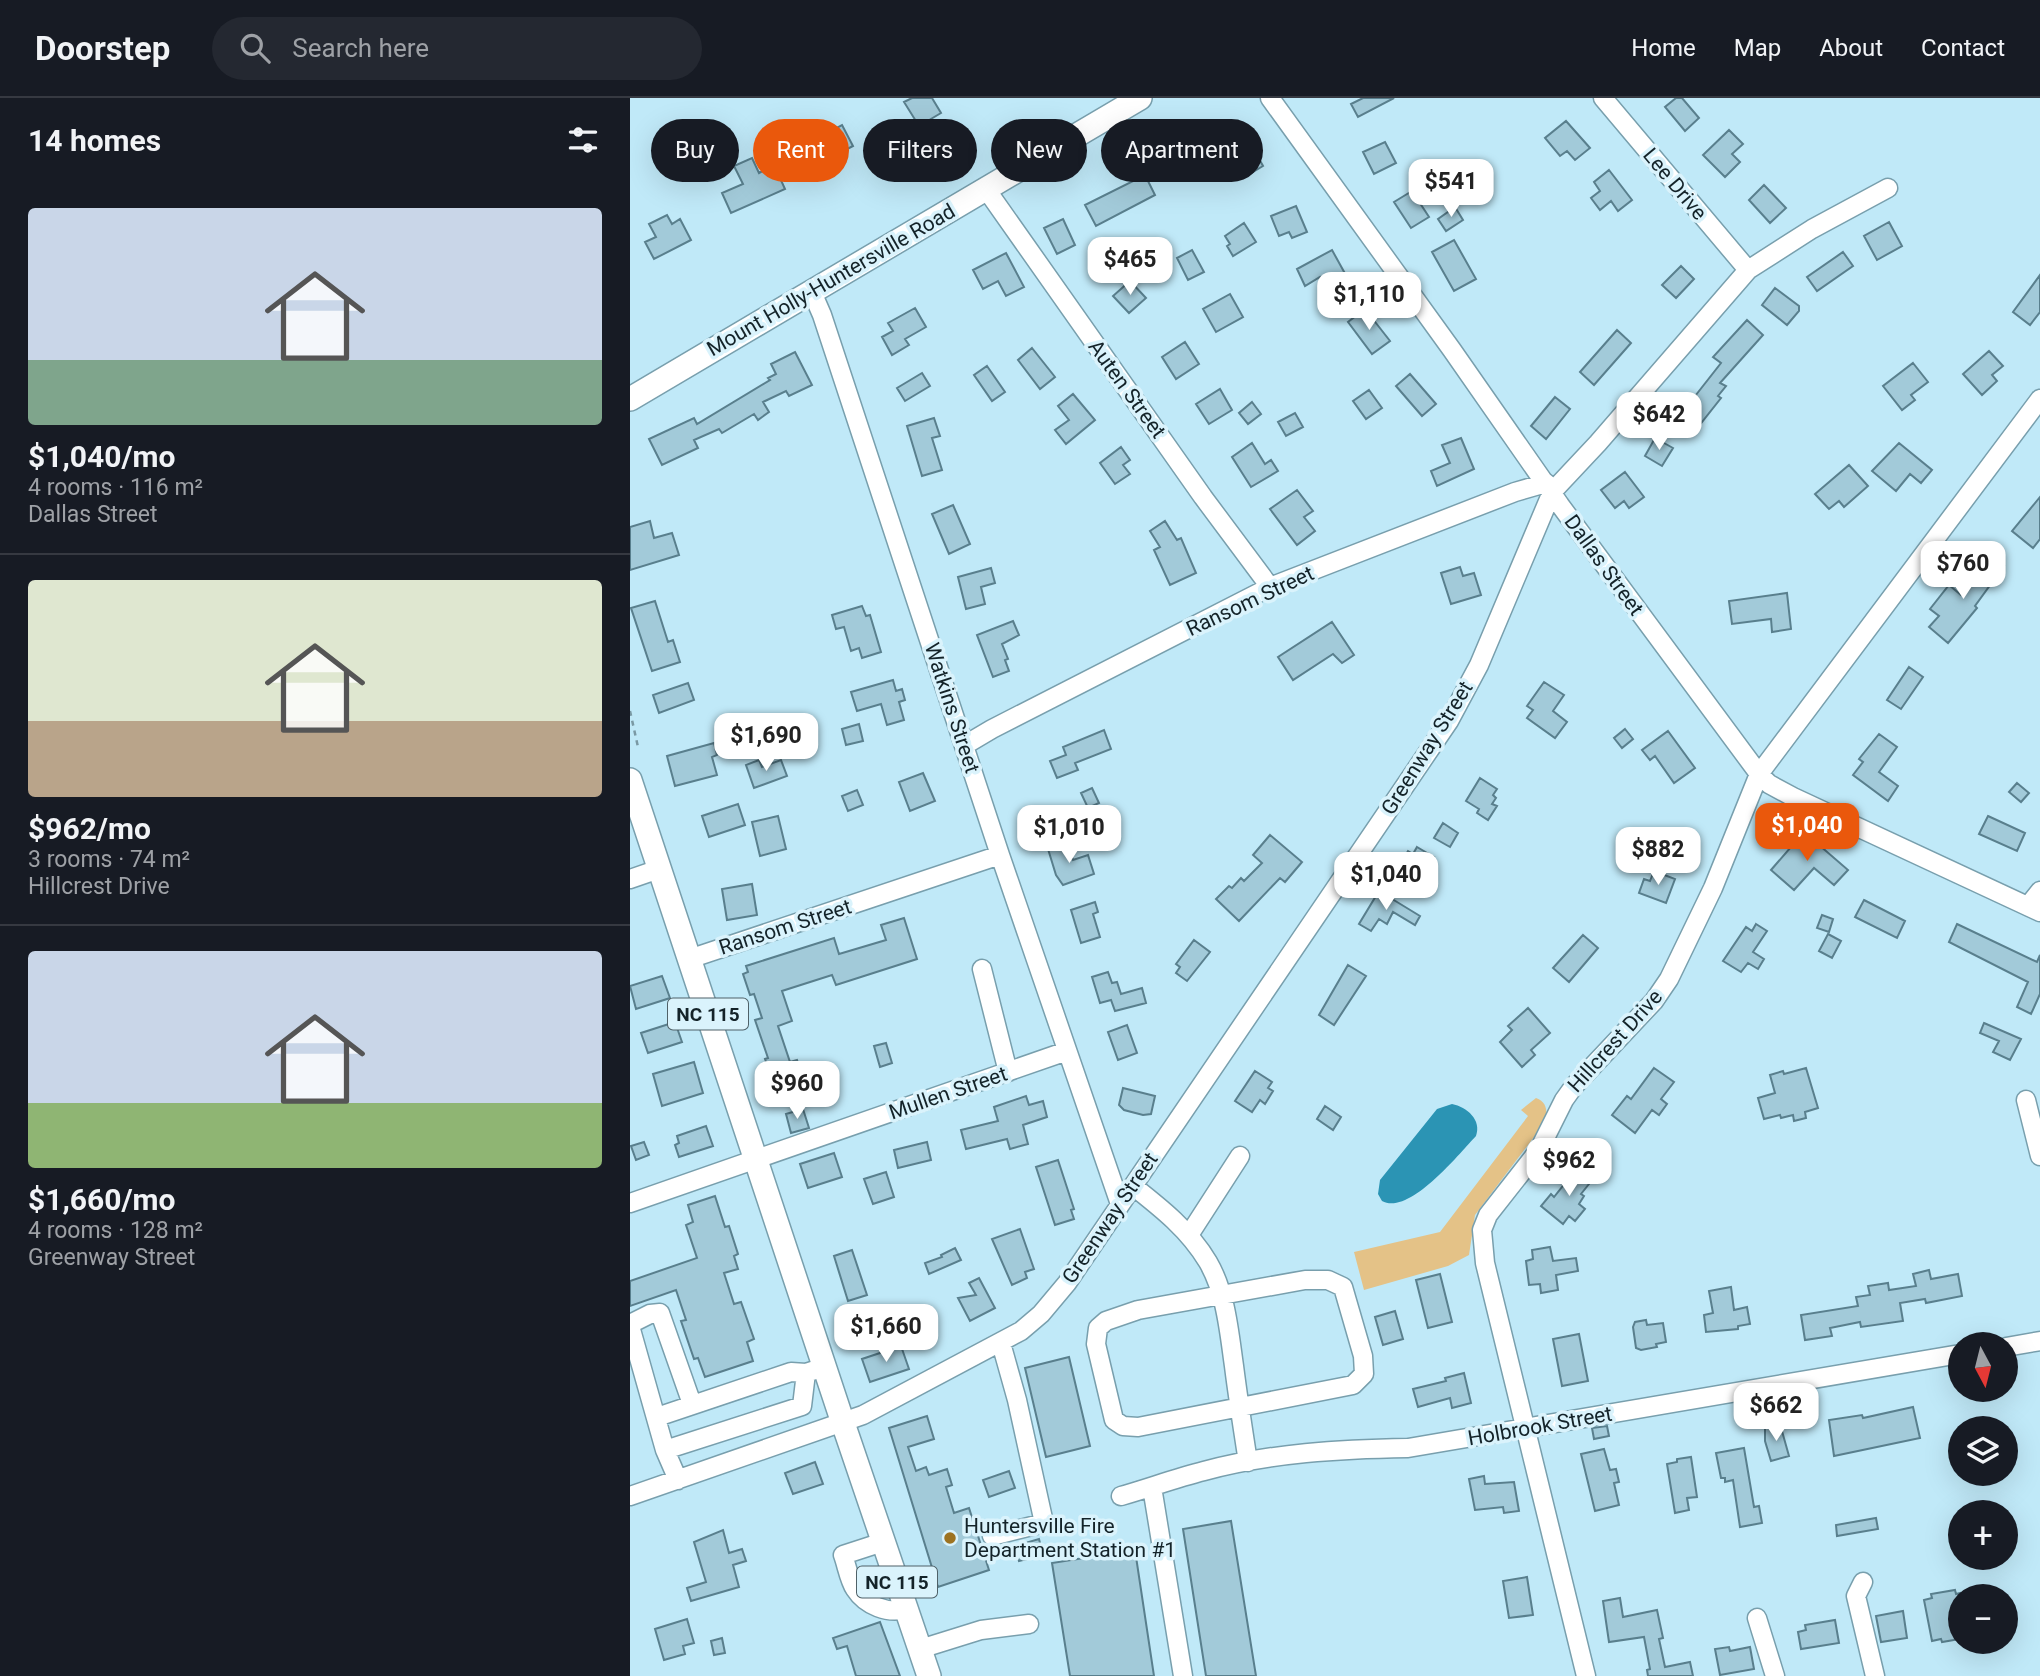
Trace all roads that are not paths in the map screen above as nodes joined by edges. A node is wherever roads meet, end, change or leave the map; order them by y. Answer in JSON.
{"nodes":[{"id":1,"x":1140,"y":98,"type":"edge"},
{"id":2,"x":1270,"y":98,"type":"edge"},
{"id":3,"x":1603,"y":98,"type":"edge"},
{"id":4,"x":1888,"y":188,"type":"dead end"},
{"id":5,"x":986,"y":189,"type":"junction"},
{"id":6,"x":1748,"y":270,"type":"junction"},
{"id":7,"x":811,"y":292,"type":"junction"},
{"id":8,"x":630,"y":399,"type":"edge"},
{"id":9,"x":2039,"y":401,"type":"edge"},
{"id":10,"x":1549,"y":488,"type":"junction"},
{"id":11,"x":1270,"y":587,"type":"junction"},
{"id":12,"x":965,"y":745,"type":"junction"},
{"id":13,"x":1759,"y":774,"type":"junction"},
{"id":14,"x":630,"y":780,"type":"edge"},
{"id":15,"x":1000,"y":855,"type":"junction"},
{"id":16,"x":659,"y":869,"type":"junction"},
{"id":17,"x":630,"y":878,"type":"edge"},
{"id":18,"x":2040,"y":891,"type":"edge"},
{"id":19,"x":2034,"y":909,"type":"edge"},
{"id":20,"x":689,"y":959,"type":"junction"},
{"id":21,"x":982,"y":969,"type":"dead end"},
{"id":22,"x":1067,"y":1051,"type":"junction"},
{"id":23,"x":1008,"y":1072,"type":"junction"},
{"id":24,"x":2026,"y":1100,"type":"dead end"},
{"id":25,"x":1240,"y":1156,"type":"dead end"},
{"id":26,"x":2040,"y":1156,"type":"edge"},
{"id":27,"x":756,"y":1160,"type":"junction"},
{"id":28,"x":1133,"y":1186,"type":"junction"},
{"id":29,"x":630,"y":1203,"type":"edge"},
{"id":30,"x":1120,"y":1204,"type":"junction"},
{"id":31,"x":1189,"y":1235,"type":"junction"},
{"id":32,"x":1221,"y":1294,"type":"junction"},
{"id":33,"x":630,"y":1325,"type":"edge"},
{"id":34,"x":2040,"y":1341,"type":"edge"},
{"id":35,"x":1001,"y":1343,"type":"junction"},
{"id":36,"x":2018,"y":1345,"type":"edge"},
{"id":37,"x":1948,"y":1356,"type":"edge"},
{"id":38,"x":815,"y":1370,"type":"junction"},
{"id":39,"x":692,"y":1405,"type":"junction"},
{"id":40,"x":1240,"y":1406,"type":"junction"},
{"id":41,"x":657,"y":1417,"type":"junction"},
{"id":42,"x":843,"y":1423,"type":"junction"},
{"id":43,"x":1526,"y":1429,"type":"junction"},
{"id":44,"x":666,"y":1450,"type":"junction"},
{"id":45,"x":1248,"y":1462,"type":"junction"},
{"id":46,"x":678,"y":1480,"type":"junction"},
{"id":47,"x":1152,"y":1487,"type":"junction"},
{"id":48,"x":630,"y":1496,"type":"edge"},
{"id":49,"x":1121,"y":1496,"type":"dead end"},
{"id":50,"x":992,"y":1536,"type":"dead end"},
{"id":51,"x":883,"y":1542,"type":"junction"},
{"id":52,"x":1863,"y":1582,"type":"dead end"},
{"id":53,"x":906,"y":1609,"type":"junction"},
{"id":54,"x":1757,"y":1618,"type":"dead end"},
{"id":55,"x":1029,"y":1624,"type":"dead end"},
{"id":56,"x":920,"y":1649,"type":"junction"},
{"id":57,"x":929,"y":1676,"type":"edge"},
{"id":58,"x":1183,"y":1676,"type":"edge"},
{"id":59,"x":1586,"y":1676,"type":"edge"},
{"id":60,"x":1775,"y":1676,"type":"edge"},
{"id":61,"x":1875,"y":1676,"type":"edge"}],
"edges":[{"from":1,"to":5,"type":"main road","name":"Mount Holly-Huntersville Road"},
{"from":2,"to":10,"type":"street","name":"Dallas Street"},
{"from":3,"to":6,"type":"street","name":"Lee Drive"},
{"from":4,"to":6,"type":"street","name":"Greenway Street"},
{"from":5,"to":7,"type":"main road","name":"Mount Holly-Huntersville Road"},
{"from":5,"to":11,"type":"street","name":"Auten Street"},
{"from":6,"to":10,"type":"street","name":"Greenway Street"},
{"from":7,"to":8,"type":"main road","name":"Mount Holly-Huntersville Road"},
{"from":7,"to":12,"type":"street","name":"Watkins Street"},
{"from":9,"to":13,"type":"street","name":"Hillcrest Drive"},
{"from":10,"to":11,"type":"street","name":"Ransom Street"},
{"from":10,"to":13,"type":"street","name":"Dallas Street"},
{"from":10,"to":28,"type":"street","name":"Greenway Street"},
{"from":11,"to":12,"type":"street","name":"Ransom Street"},
{"from":12,"to":15,"type":"street","name":"Watkins Street"},
{"from":13,"to":19,"type":"street","name":"Dallas Street"},
{"from":13,"to":43,"type":"street","name":"Hillcrest Drive"},
{"from":14,"to":16,"type":"main road","number":"NC 115"},
{"from":15,"to":20,"type":"street","name":"Ransom Street"},
{"from":15,"to":22,"type":"street","name":"Watkins Street"},
{"from":16,"to":17,"type":"street"},
{"from":16,"to":20,"type":"main road","number":"NC 115"},
{"from":18,"to":19,"type":"street"},
{"from":20,"to":27,"type":"main road","number":"NC 115"},
{"from":21,"to":23,"type":"street"},
{"from":22,"to":23,"type":"street","name":"Mullen Street"},
{"from":22,"to":30,"type":"street","name":"Watkins Street"},
{"from":23,"to":27,"type":"street","name":"Mullen Street"},
{"from":24,"to":26,"type":"street"},
{"from":25,"to":31,"type":"street"},
{"from":27,"to":29,"type":"street","name":"Mullen Street"},
{"from":27,"to":38,"type":"main road","number":"NC 115"},
{"from":28,"to":30,"type":"street","name":"Greenway Street"},
{"from":28,"to":31,"type":"street"},
{"from":30,"to":35,"type":"street","name":"Greenway Street"},
{"from":31,"to":32,"type":"street"},
{"from":32,"to":40,"type":"street"},
{"from":32,"to":40,"type":"street"},
{"from":32,"to":40,"type":"street"},
{"from":33,"to":39,"type":"street"},
{"from":33,"to":41,"type":"street"},
{"from":34,"to":36,"type":"street"},
{"from":35,"to":42,"type":"street","name":"Greenway Street"},
{"from":35,"to":50,"type":"street"},
{"from":37,"to":43,"type":"street","name":"Holbrook Street"},
{"from":38,"to":39,"type":"street"},
{"from":38,"to":42,"type":"main road","number":"NC 115"},
{"from":38,"to":44,"type":"street"},
{"from":39,"to":41,"type":"street"},
{"from":40,"to":45,"type":"street"},
{"from":41,"to":44,"type":"street"},
{"from":42,"to":46,"type":"street","name":"Greenway Street"},
{"from":42,"to":51,"type":"main road","number":"NC 115"},
{"from":43,"to":45,"type":"street","name":"Holbrook Street"},
{"from":43,"to":59,"type":"street","name":"Hillcrest Drive"},
{"from":44,"to":46,"type":"street"},
{"from":45,"to":47,"type":"street","name":"Holbrook Street"},
{"from":46,"to":48,"type":"street","name":"Greenway Street"},
{"from":47,"to":49,"type":"street","name":"Holbrook Street"},
{"from":47,"to":58,"type":"street"},
{"from":51,"to":53,"type":"main road","number":"NC 115"},
{"from":51,"to":53,"type":"street"},
{"from":52,"to":61,"type":"street"},
{"from":53,"to":56,"type":"main road","number":"NC 115"},
{"from":54,"to":60,"type":"street"},
{"from":55,"to":56,"type":"street"},
{"from":56,"to":57,"type":"main road","number":"NC 115"}]}
